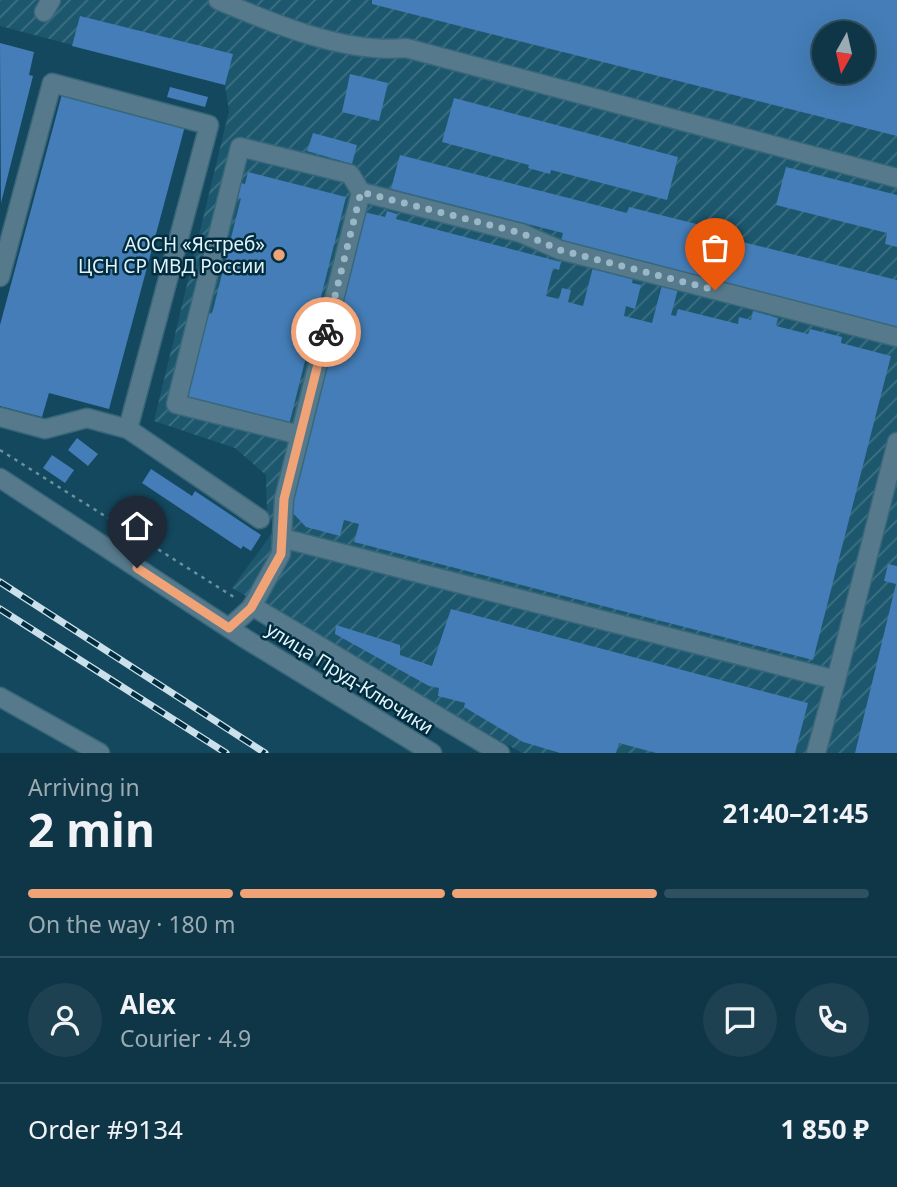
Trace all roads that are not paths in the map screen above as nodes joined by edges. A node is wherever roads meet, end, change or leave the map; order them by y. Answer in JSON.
{"nodes":[{"id":1,"x":218,"y":0,"type":"edge"},
{"id":2,"x":897,"y":178,"type":"edge"},
{"id":3,"x":361,"y":192,"type":"junction"},
{"id":4,"x":0,"y":276,"type":"edge"},
{"id":5,"x":897,"y":337,"type":"edge"},
{"id":6,"x":0,"y":417,"type":"edge"},
{"id":7,"x":128,"y":429,"type":"junction"},
{"id":8,"x":300,"y":435,"type":"junction"},
{"id":9,"x":897,"y":442,"type":"edge"},
{"id":10,"x":0,"y":478,"type":"edge"},
{"id":11,"x":260,"y":519,"type":"dead end"},
{"id":12,"x":282,"y":538,"type":"junction"},
{"id":13,"x":252,"y":606,"type":"junction"},
{"id":14,"x":229,"y":628,"type":"junction"},
{"id":15,"x":836,"y":680,"type":"junction"},
{"id":16,"x":0,"y":697,"type":"edge"},
{"id":17,"x":100,"y":753,"type":"edge"},
{"id":18,"x":432,"y":753,"type":"edge"},
{"id":19,"x":500,"y":753,"type":"edge"},
{"id":20,"x":816,"y":753,"type":"edge"}],
"edges":[{"from":1,"to":2,"type":"street"},
{"from":3,"to":5,"type":"street"},
{"from":3,"to":8,"type":"street"},
{"from":3,"to":8,"type":"street"},
{"from":4,"to":7,"type":"street"},
{"from":6,"to":7,"type":"street"},
{"from":7,"to":11,"type":"street"},
{"from":8,"to":12,"type":"street"},
{"from":9,"to":15,"type":"street"},
{"from":10,"to":14,"type":"street","name":"улица Пруд-Ключики"},
{"from":12,"to":13,"type":"street"},
{"from":12,"to":15,"type":"street"},
{"from":13,"to":14,"type":"street"},
{"from":13,"to":19,"type":"street"},
{"from":14,"to":18,"type":"street","name":"улица Пруд-Ключики"},
{"from":15,"to":20,"type":"street"},
{"from":16,"to":17,"type":"street"}]}
